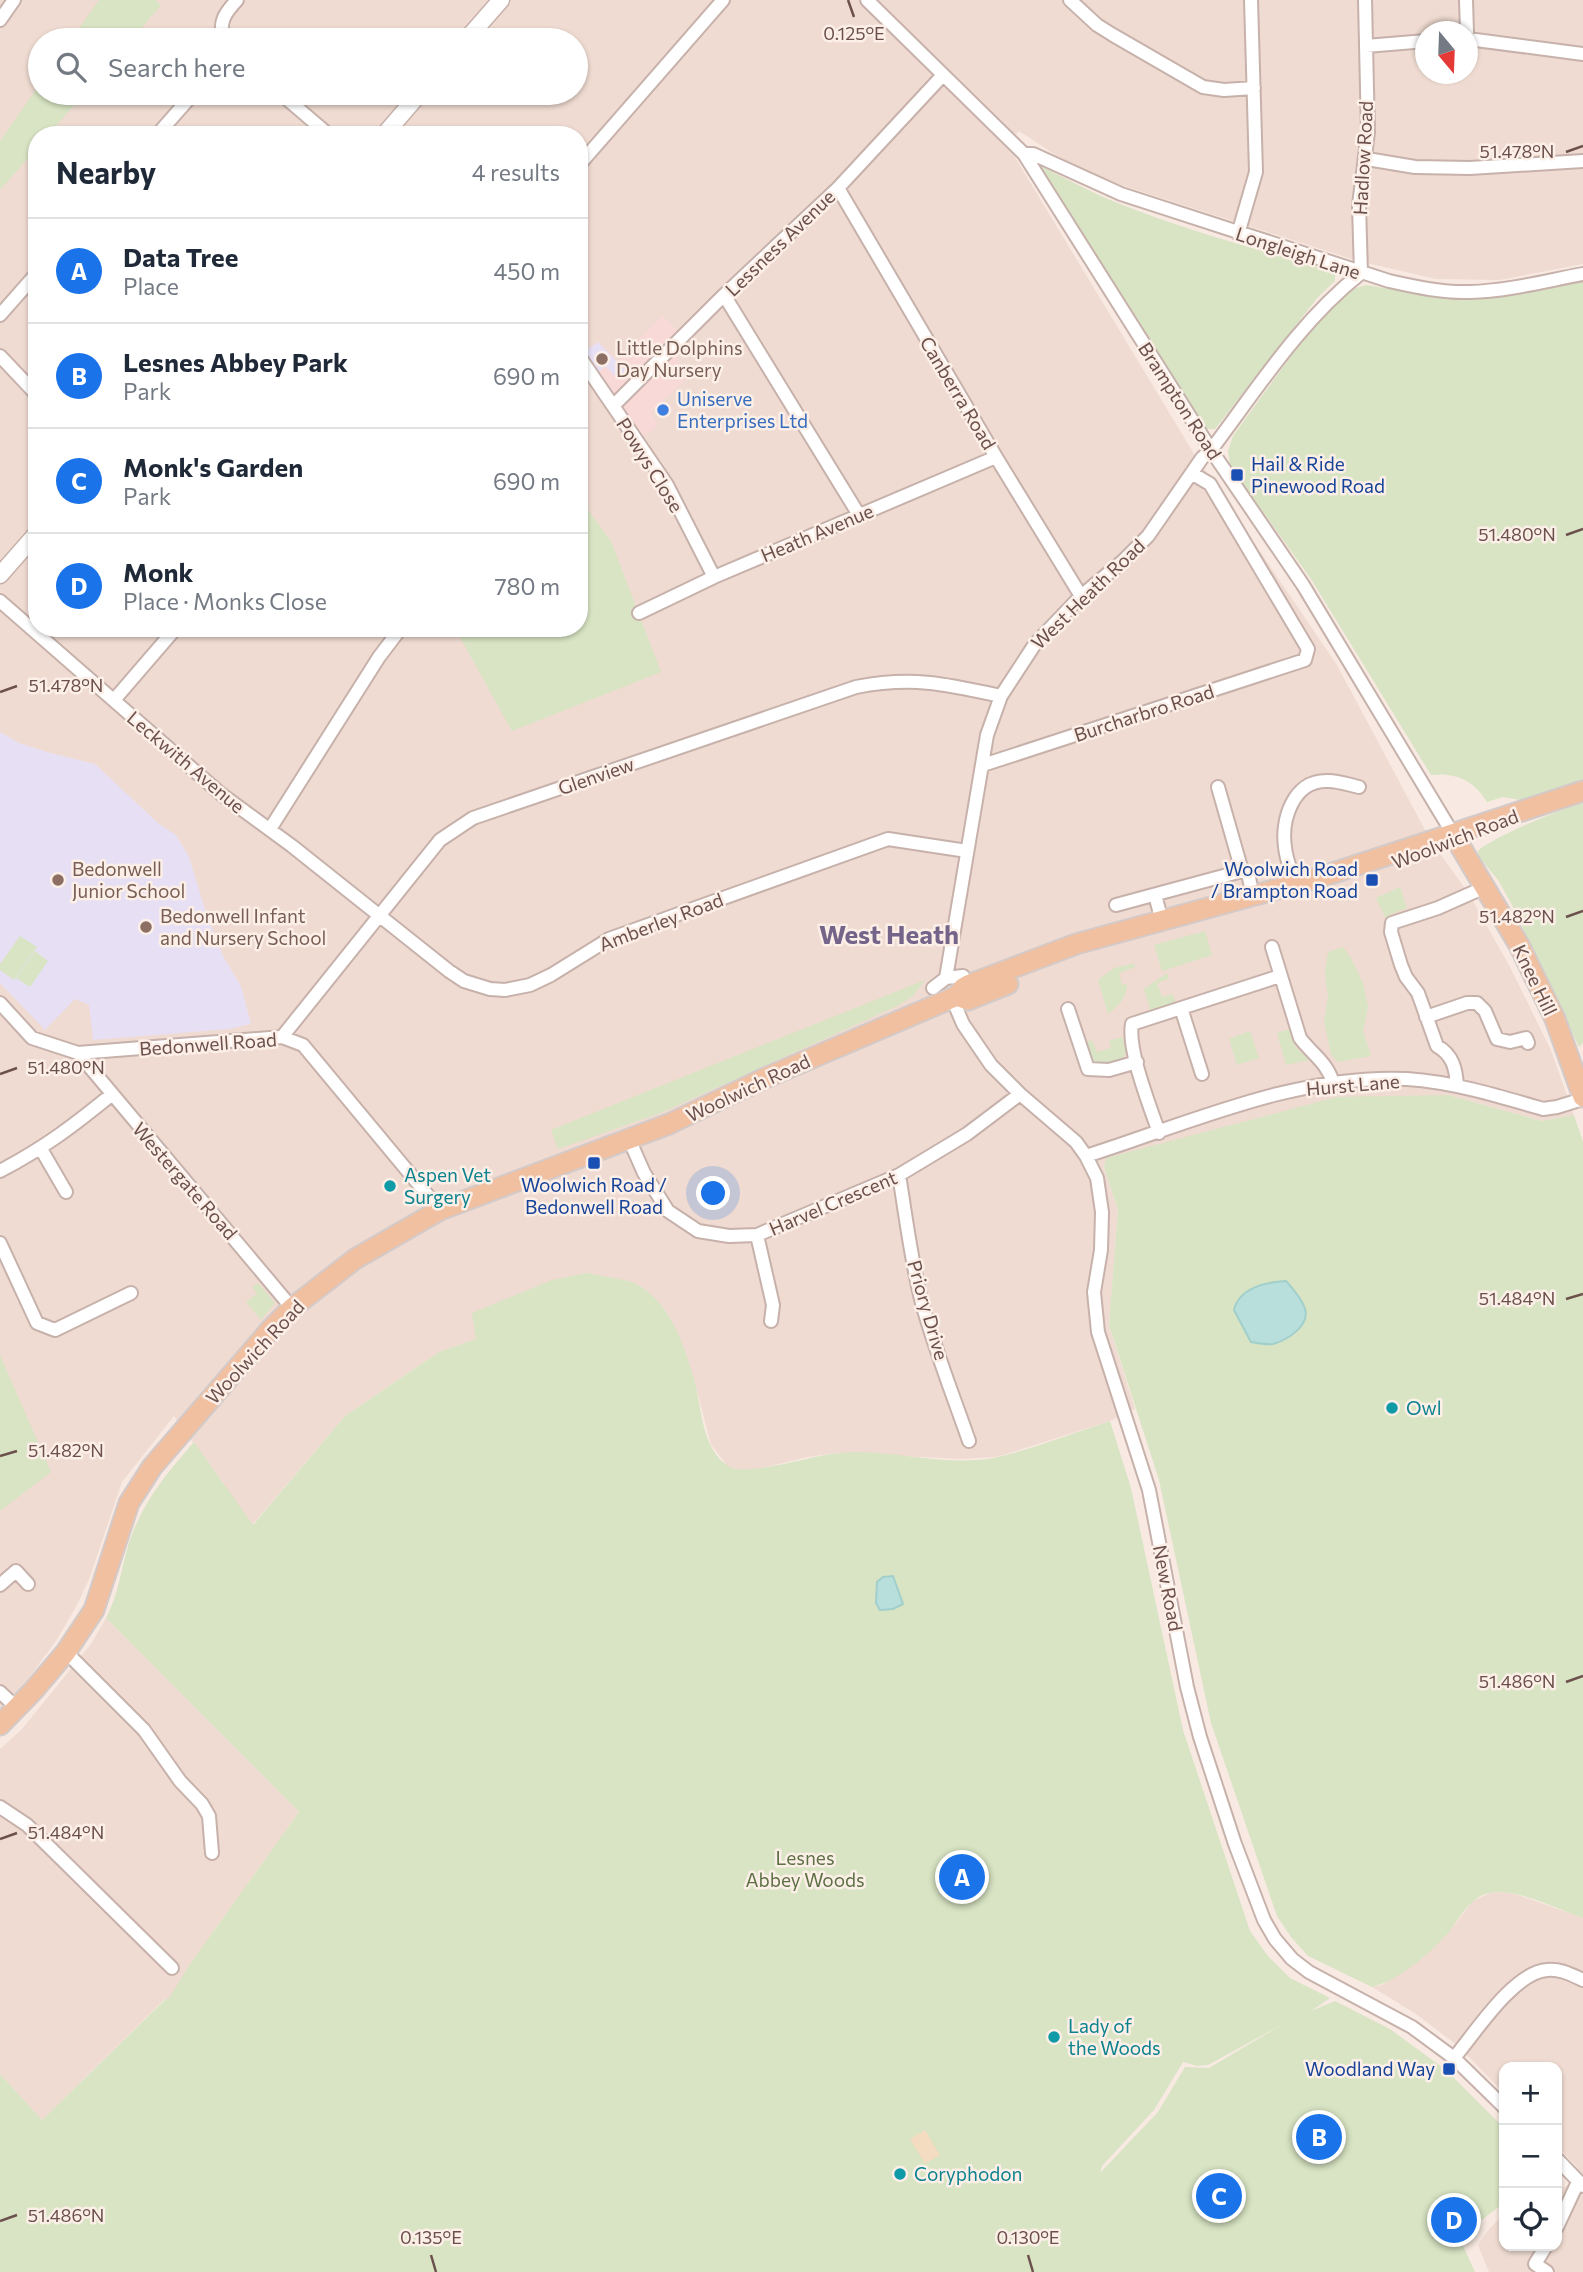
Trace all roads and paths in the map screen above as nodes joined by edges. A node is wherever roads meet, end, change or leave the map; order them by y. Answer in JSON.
{"nodes":[{"id":1,"x":14,"y":0,"type":"edge"},
{"id":2,"x":237,"y":0,"type":"edge"},
{"id":3,"x":501,"y":0,"type":"edge"},
{"id":4,"x":723,"y":0,"type":"edge"},
{"id":5,"x":867,"y":0,"type":"edge"},
{"id":6,"x":1070,"y":0,"type":"edge"},
{"id":7,"x":1251,"y":0,"type":"edge"},
{"id":8,"x":1365,"y":0,"type":"edge"},
{"id":9,"x":1466,"y":0,"type":"edge"},
{"id":10,"x":0,"y":20,"type":"edge"},
{"id":11,"x":1467,"y":21,"type":"edge"},
{"id":12,"x":221,"y":28,"type":"edge"},
{"id":13,"x":476,"y":28,"type":"edge"},
{"id":14,"x":1478,"y":39,"type":"edge"},
{"id":15,"x":1415,"y":42,"type":"edge"},
{"id":16,"x":1367,"y":46,"type":"junction"},
{"id":17,"x":1583,"y":54,"type":"edge"},
{"id":18,"x":943,"y":75,"type":"junction"},
{"id":19,"x":1254,"y":88,"type":"junction"},
{"id":20,"x":183,"y":105,"type":"edge"},
{"id":21,"x":294,"y":105,"type":"edge"},
{"id":22,"x":410,"y":105,"type":"edge"},
{"id":23,"x":165,"y":126,"type":"edge"},
{"id":24,"x":318,"y":126,"type":"edge"},
{"id":25,"x":392,"y":126,"type":"edge"},
{"id":26,"x":1024,"y":154,"type":"junction"},
{"id":27,"x":588,"y":155,"type":"edge"},
{"id":28,"x":1367,"y":159,"type":"junction"},
{"id":29,"x":1583,"y":161,"type":"edge"},
{"id":30,"x":838,"y":188,"type":"junction"},
{"id":31,"x":1238,"y":234,"type":"junction"},
{"id":32,"x":1361,"y":274,"type":"junction"},
{"id":33,"x":1583,"y":274,"type":"edge"},
{"id":34,"x":28,"y":283,"type":"edge"},
{"id":35,"x":724,"y":295,"type":"junction"},
{"id":36,"x":0,"y":315,"type":"edge"},
{"id":37,"x":0,"y":356,"type":"edge"},
{"id":38,"x":588,"y":369,"type":"edge"},
{"id":39,"x":28,"y":386,"type":"edge"},
{"id":40,"x":613,"y":406,"type":"junction"},
{"id":41,"x":1212,"y":450,"type":"junction"},
{"id":42,"x":996,"y":457,"type":"junction"},
{"id":43,"x":1193,"y":474,"type":"junction"},
{"id":44,"x":859,"y":515,"type":"junction"},
{"id":45,"x":28,"y":543,"type":"edge"},
{"id":46,"x":0,"y":575,"type":"edge"},
{"id":47,"x":715,"y":577,"type":"junction"},
{"id":48,"x":1082,"y":596,"type":"junction"},
{"id":49,"x":0,"y":601,"type":"edge"},
{"id":50,"x":639,"y":613,"type":"dead end"},
{"id":51,"x":28,"y":626,"type":"edge"},
{"id":52,"x":41,"y":637,"type":"edge"},
{"id":53,"x":168,"y":637,"type":"edge"},
{"id":54,"x":394,"y":637,"type":"edge"},
{"id":55,"x":1001,"y":696,"type":"junction"},
{"id":56,"x":114,"y":701,"type":"junction"},
{"id":57,"x":983,"y":765,"type":"junction"},
{"id":58,"x":1218,"y":787,"type":"dead end"},
{"id":59,"x":1359,"y":787,"type":"dead end"},
{"id":60,"x":1583,"y":791,"type":"edge"},
{"id":61,"x":270,"y":829,"type":"junction"},
{"id":62,"x":1455,"y":838,"type":"junction"},
{"id":63,"x":967,"y":850,"type":"junction"},
{"id":64,"x":1236,"y":873,"type":"junction"},
{"id":65,"x":1296,"y":884,"type":"junction"},
{"id":66,"x":1483,"y":888,"type":"junction"},
{"id":67,"x":1155,"y":895,"type":"junction"},
{"id":68,"x":1253,"y":897,"type":"junction"},
{"id":69,"x":1116,"y":905,"type":"dead end"},
{"id":70,"x":379,"y":915,"type":"junction"},
{"id":71,"x":1162,"y":920,"type":"junction"},
{"id":72,"x":1272,"y":947,"type":"dead end"},
{"id":73,"x":963,"y":976,"type":"dead end"},
{"id":74,"x":1280,"y":976,"type":"junction"},
{"id":75,"x":946,"y":978,"type":"junction"},
{"id":76,"x":933,"y":988,"type":"dead end"},
{"id":77,"x":954,"y":997,"type":"junction"},
{"id":78,"x":1,"y":1004,"type":"edge"},
{"id":79,"x":1181,"y":1008,"type":"junction"},
{"id":80,"x":1068,"y":1009,"type":"dead end"},
{"id":81,"x":1426,"y":1017,"type":"junction"},
{"id":82,"x":282,"y":1037,"type":"junction"},
{"id":83,"x":1528,"y":1043,"type":"dead end"},
{"id":84,"x":78,"y":1053,"type":"junction"},
{"id":85,"x":1137,"y":1062,"type":"junction"},
{"id":86,"x":1202,"y":1074,"type":"dead end"},
{"id":87,"x":1333,"y":1083,"type":"junction"},
{"id":88,"x":1457,"y":1086,"type":"junction"},
{"id":89,"x":111,"y":1094,"type":"junction"},
{"id":90,"x":1020,"y":1094,"type":"junction"},
{"id":91,"x":1583,"y":1098,"type":"edge"},
{"id":92,"x":1159,"y":1133,"type":"junction"},
{"id":93,"x":629,"y":1139,"type":"junction"},
{"id":94,"x":41,"y":1149,"type":"junction"},
{"id":95,"x":1086,"y":1156,"type":"junction"},
{"id":96,"x":0,"y":1171,"type":"edge"},
{"id":97,"x":899,"y":1175,"type":"junction"},
{"id":98,"x":66,"y":1192,"type":"dead end"},
{"id":99,"x":440,"y":1210,"type":"junction"},
{"id":100,"x":757,"y":1235,"type":"junction"},
{"id":101,"x":0,"y":1243,"type":"edge"},
{"id":102,"x":131,"y":1293,"type":"dead end"},
{"id":103,"x":292,"y":1308,"type":"junction"},
{"id":104,"x":771,"y":1321,"type":"dead end"},
{"id":105,"x":969,"y":1441,"type":"dead end"},
{"id":106,"x":28,"y":1584,"type":"dead end"},
{"id":107,"x":0,"y":1585,"type":"edge"},
{"id":108,"x":66,"y":1652,"type":"junction"},
{"id":109,"x":0,"y":1692,"type":"edge"},
{"id":110,"x":17,"y":1708,"type":"junction"},
{"id":111,"x":0,"y":1725,"type":"edge"},
{"id":112,"x":0,"y":1807,"type":"edge"},
{"id":113,"x":212,"y":1853,"type":"dead end"},
{"id":114,"x":172,"y":1968,"type":"dead end"},
{"id":115,"x":1583,"y":1980,"type":"edge"},
{"id":116,"x":1454,"y":2058,"type":"junction"},
{"id":117,"x":1499,"y":2102,"type":"edge"},
{"id":118,"x":1562,"y":2164,"type":"edge"},
{"id":119,"x":1581,"y":2184,"type":"edge"},
{"id":120,"x":1562,"y":2218,"type":"edge"},
{"id":121,"x":1543,"y":2251,"type":"edge"},
{"id":122,"x":1547,"y":2272,"type":"edge"}],
"edges":[{"from":1,"to":10,"type":"street"},
{"from":2,"to":12,"type":"street"},
{"from":3,"to":13,"type":"street"},
{"from":4,"to":27,"type":"street"},
{"from":5,"to":18,"type":"street","name":"Brampton Road"},
{"from":6,"to":19,"type":"street"},
{"from":7,"to":19,"type":"street"},
{"from":8,"to":16,"type":"street","name":"Hadlow Road"},
{"from":9,"to":11,"type":"street"},
{"from":14,"to":17,"type":"street"},
{"from":15,"to":16,"type":"street"},
{"from":16,"to":28,"type":"street","name":"Hadlow Road"},
{"from":18,"to":26,"type":"street","name":"Brampton Road"},
{"from":18,"to":30,"type":"street","name":"Lessness Avenue"},
{"from":19,"to":31,"type":"street"},
{"from":20,"to":23,"type":"street"},
{"from":21,"to":24,"type":"street"},
{"from":22,"to":25,"type":"street"},
{"from":26,"to":31,"type":"street","name":"Longleigh Lane"},
{"from":26,"to":41,"type":"street","name":"Brampton Road"},
{"from":28,"to":29,"type":"street"},
{"from":28,"to":32,"type":"street","name":"Hadlow Road"},
{"from":30,"to":35,"type":"street","name":"Lessness Avenue"},
{"from":30,"to":42,"type":"street","name":"Canberra Road"},
{"from":31,"to":32,"type":"street","name":"Longleigh Lane"},
{"from":32,"to":33,"type":"street","name":"Longleigh Lane"},
{"from":32,"to":41,"type":"street","name":"West Heath Road"},
{"from":34,"to":36,"type":"street"},
{"from":35,"to":40,"type":"street","name":"Lessness Avenue"},
{"from":35,"to":44,"type":"street"},
{"from":37,"to":39,"type":"street"},
{"from":38,"to":40,"type":"street","name":"Powys Close"},
{"from":40,"to":47,"type":"street","name":"Powys Close"},
{"from":41,"to":43,"type":"street","name":"West Heath Road"},
{"from":41,"to":62,"type":"street","name":"Brampton Road"},
{"from":42,"to":44,"type":"street","name":"Heath Avenue"},
{"from":42,"to":48,"type":"street","name":"Canberra Road"},
{"from":43,"to":48,"type":"street","name":"West Heath Road"},
{"from":43,"to":57,"type":"street","name":"Burcharbro Road"},
{"from":44,"to":47,"type":"street","name":"Heath Avenue"},
{"from":45,"to":46,"type":"street"},
{"from":47,"to":50,"type":"street","name":"Heath Avenue"},
{"from":48,"to":55,"type":"street","name":"West Heath Road"},
{"from":49,"to":51,"type":"street","name":"Leckwith Avenue"},
{"from":52,"to":56,"type":"street","name":"Leckwith Avenue"},
{"from":53,"to":56,"type":"street"},
{"from":54,"to":61,"type":"street"},
{"from":55,"to":57,"type":"street","name":"West Heath Road"},
{"from":55,"to":70,"type":"street","name":"Glenview"},
{"from":56,"to":61,"type":"street","name":"Leckwith Avenue"},
{"from":57,"to":63,"type":"street","name":"West Heath Road"},
{"from":58,"to":64,"type":"street"},
{"from":59,"to":65,"type":"street"},
{"from":60,"to":62,"type":"main road","name":"Woolwich Road"},
{"from":61,"to":70,"type":"street","name":"Leckwith Avenue"},
{"from":62,"to":65,"type":"main road","name":"Woolwich Road"},
{"from":62,"to":66,"type":"main road","name":"Knee Hill"},
{"from":62,"to":77,"type":"main road","name":"Woolwich Road"},
{"from":63,"to":70,"type":"street","name":"Amberley Road"},
{"from":63,"to":75,"type":"street","name":"West Heath Road"},
{"from":64,"to":67,"type":"street"},
{"from":64,"to":68,"type":"street"},
{"from":65,"to":68,"type":"main road","name":"Woolwich Road"},
{"from":66,"to":81,"type":"street"},
{"from":66,"to":91,"type":"main road","name":"Knee Hill"},
{"from":67,"to":69,"type":"street"},
{"from":67,"to":71,"type":"street"},
{"from":68,"to":71,"type":"main road","name":"Woolwich Road"},
{"from":70,"to":82,"type":"street","name":"Glenview"},
{"from":71,"to":77,"type":"main road","name":"Woolwich Road"},
{"from":72,"to":74,"type":"street"},
{"from":73,"to":75,"type":"street"},
{"from":74,"to":79,"type":"street"},
{"from":74,"to":87,"type":"street"},
{"from":75,"to":76,"type":"street"},
{"from":77,"to":90,"type":"street","name":"New Road"},
{"from":77,"to":93,"type":"main road","name":"Woolwich Road"},
{"from":78,"to":84,"type":"street","name":"Bedonwell Road"},
{"from":79,"to":85,"type":"street"},
{"from":79,"to":86,"type":"street"},
{"from":80,"to":85,"type":"street"},
{"from":81,"to":83,"type":"street"},
{"from":81,"to":88,"type":"street"},
{"from":82,"to":84,"type":"street","name":"Bedonwell Road"},
{"from":82,"to":99,"type":"street","name":"Bedonwell Road"},
{"from":84,"to":89,"type":"street","name":"Westergate Road"},
{"from":85,"to":92,"type":"street"},
{"from":87,"to":88,"type":"street","name":"Hurst Lane"},
{"from":87,"to":92,"type":"street","name":"Hurst Lane"},
{"from":88,"to":91,"type":"street","name":"Hurst Lane"},
{"from":89,"to":94,"type":"street"},
{"from":89,"to":103,"type":"street","name":"Westergate Road"},
{"from":90,"to":95,"type":"street","name":"New Road"},
{"from":90,"to":97,"type":"street","name":"Harvel Crescent"},
{"from":92,"to":95,"type":"street","name":"Hurst Lane"},
{"from":93,"to":99,"type":"main road","name":"Woolwich Road"},
{"from":93,"to":100,"type":"street","name":"Harvel Crescent"},
{"from":94,"to":96,"type":"street"},
{"from":94,"to":98,"type":"street"},
{"from":95,"to":116,"type":"street","name":"New Road"},
{"from":97,"to":100,"type":"street","name":"Harvel Crescent"},
{"from":97,"to":105,"type":"street","name":"Priory Drive"},
{"from":99,"to":103,"type":"main road","name":"Woolwich Road"},
{"from":100,"to":104,"type":"street"},
{"from":101,"to":102,"type":"street"},
{"from":103,"to":108,"type":"main road","name":"Woolwich Road"},
{"from":106,"to":107,"type":"street"},
{"from":108,"to":110,"type":"main road","name":"Woolwich Road"},
{"from":108,"to":113,"type":"street"},
{"from":109,"to":110,"type":"street"},
{"from":110,"to":111,"type":"main road","name":"Woolwich Road"},
{"from":112,"to":114,"type":"street"},
{"from":115,"to":116,"type":"street"},
{"from":116,"to":117,"type":"street","name":"New Road"},
{"from":118,"to":119,"type":"street"},
{"from":119,"to":120,"type":"street"},
{"from":121,"to":122,"type":"street"}]}
